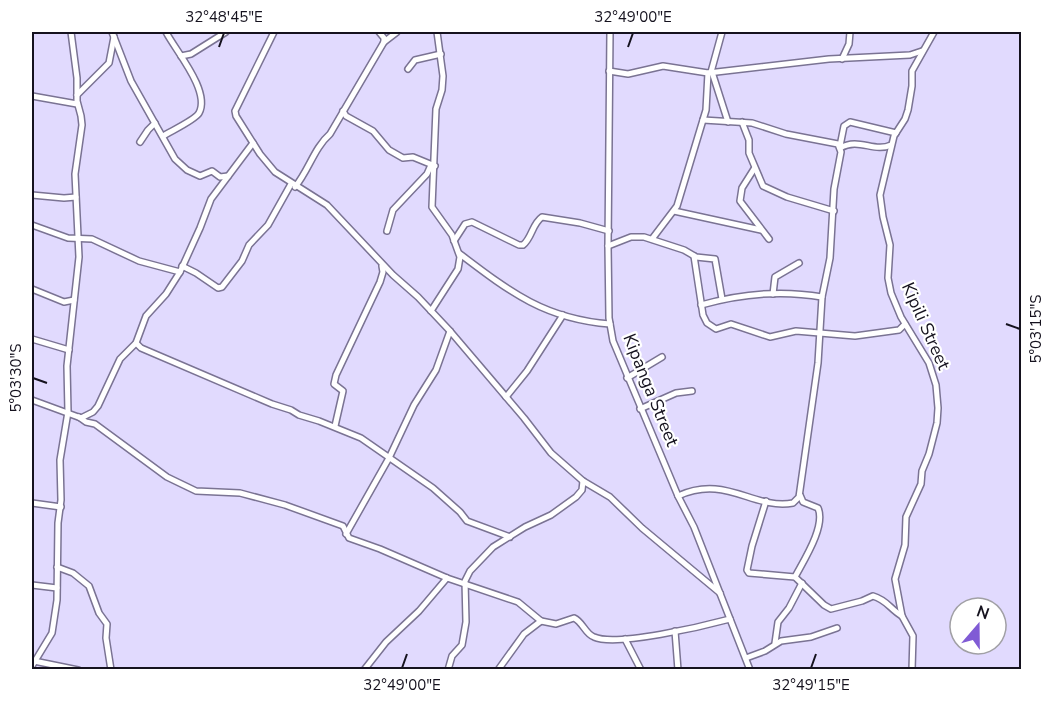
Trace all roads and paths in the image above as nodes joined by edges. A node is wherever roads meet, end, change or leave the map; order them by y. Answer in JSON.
{"nodes":[{"id":1,"x":71,"y":32,"type":"edge"},
{"id":2,"x":166,"y":32,"type":"edge"},
{"id":3,"x":225,"y":32,"type":"edge"},
{"id":4,"x":266,"y":32,"type":"edge"},
{"id":5,"x":274,"y":32,"type":"edge"},
{"id":6,"x":379,"y":32,"type":"edge"},
{"id":7,"x":397,"y":32,"type":"edge"},
{"id":8,"x":437,"y":32,"type":"edge"},
{"id":9,"x":610,"y":32,"type":"edge"},
{"id":10,"x":722,"y":32,"type":"edge"},
{"id":11,"x":850,"y":32,"type":"edge"},
{"id":12,"x":934,"y":32,"type":"edge"},
{"id":13,"x":113,"y":34,"type":"edge"},
{"id":14,"x":270,"y":40,"type":"junction"},
{"id":15,"x":384,"y":42,"type":"junction"},
{"id":16,"x":924,"y":50,"type":"junction"},
{"id":17,"x":441,"y":54,"type":"junction"},
{"id":18,"x":181,"y":56,"type":"junction"},
{"id":19,"x":842,"y":59,"type":"junction"},
{"id":20,"x":408,"y":69,"type":"dead end"},
{"id":21,"x":609,"y":72,"type":"junction"},
{"id":22,"x":710,"y":72,"type":"junction"},
{"id":23,"x":76,"y":95,"type":"junction"},
{"id":24,"x":32,"y":96,"type":"edge"},
{"id":25,"x":77,"y":104,"type":"junction"},
{"id":26,"x":343,"y":111,"type":"junction"},
{"id":27,"x":703,"y":120,"type":"junction"},
{"id":28,"x":728,"y":122,"type":"junction"},
{"id":29,"x":742,"y":122,"type":"junction"},
{"id":30,"x":155,"y":123,"type":"junction"},
{"id":31,"x":896,"y":133,"type":"junction"},
{"id":32,"x":163,"y":136,"type":"junction"},
{"id":33,"x":140,"y":141,"type":"dead end"},
{"id":34,"x":253,"y":143,"type":"junction"},
{"id":35,"x":891,"y":145,"type":"junction"},
{"id":36,"x":840,"y":147,"type":"junction"},
{"id":37,"x":433,"y":165,"type":"junction"},
{"id":38,"x":754,"y":169,"type":"junction"},
{"id":39,"x":228,"y":176,"type":"junction"},
{"id":40,"x":293,"y":185,"type":"junction"},
{"id":41,"x":32,"y":195,"type":"edge"},
{"id":42,"x":76,"y":197,"type":"junction"},
{"id":43,"x":674,"y":211,"type":"junction"},
{"id":44,"x":834,"y":211,"type":"junction"},
{"id":45,"x":32,"y":226,"type":"edge"},
{"id":46,"x":761,"y":230,"type":"junction"},
{"id":47,"x":387,"y":231,"type":"dead end"},
{"id":48,"x":609,"y":231,"type":"junction"},
{"id":49,"x":78,"y":239,"type":"junction"},
{"id":50,"x":652,"y":239,"type":"junction"},
{"id":51,"x":770,"y":239,"type":"dead end"},
{"id":52,"x":454,"y":240,"type":"junction"},
{"id":53,"x":608,"y":246,"type":"junction"},
{"id":54,"x":459,"y":254,"type":"junction"},
{"id":55,"x":694,"y":256,"type":"junction"},
{"id":56,"x":799,"y":263,"type":"dead end"},
{"id":57,"x":382,"y":264,"type":"junction"},
{"id":58,"x":181,"y":269,"type":"junction"},
{"id":59,"x":32,"y":289,"type":"edge"},
{"id":60,"x":773,"y":294,"type":"junction"},
{"id":61,"x":822,"y":297,"type":"junction"},
{"id":62,"x":722,"y":299,"type":"junction"},
{"id":63,"x":74,"y":300,"type":"junction"},
{"id":64,"x":701,"y":305,"type":"junction"},
{"id":65,"x":431,"y":311,"type":"junction"},
{"id":66,"x":563,"y":315,"type":"junction"},
{"id":67,"x":610,"y":324,"type":"junction"},
{"id":68,"x":905,"y":324,"type":"junction"},
{"id":69,"x":450,"y":332,"type":"junction"},
{"id":70,"x":818,"y":334,"type":"junction"},
{"id":71,"x":32,"y":339,"type":"edge"},
{"id":72,"x":136,"y":343,"type":"junction"},
{"id":73,"x":69,"y":350,"type":"junction"},
{"id":74,"x":662,"y":357,"type":"dead end"},
{"id":75,"x":627,"y":378,"type":"junction"},
{"id":76,"x":692,"y":391,"type":"dead end"},
{"id":77,"x":506,"y":397,"type":"junction"},
{"id":78,"x":32,"y":399,"type":"edge"},
{"id":79,"x":640,"y":409,"type":"junction"},
{"id":80,"x":68,"y":412,"type":"junction"},
{"id":81,"x":79,"y":417,"type":"junction"},
{"id":82,"x":334,"y":426,"type":"junction"},
{"id":83,"x":389,"y":458,"type":"junction"},
{"id":84,"x":583,"y":482,"type":"junction"},
{"id":85,"x":800,"y":495,"type":"junction"},
{"id":86,"x":678,"y":496,"type":"junction"},
{"id":87,"x":766,"y":501,"type":"junction"},
{"id":88,"x":32,"y":503,"type":"edge"},
{"id":89,"x":61,"y":507,"type":"junction"},
{"id":90,"x":346,"y":534,"type":"junction"},
{"id":91,"x":510,"y":537,"type":"junction"},
{"id":92,"x":57,"y":567,"type":"junction"},
{"id":93,"x":795,"y":577,"type":"junction"},
{"id":94,"x":447,"y":578,"type":"junction"},
{"id":95,"x":802,"y":583,"type":"junction"},
{"id":96,"x":32,"y":585,"type":"edge"},
{"id":97,"x":465,"y":585,"type":"junction"},
{"id":98,"x":57,"y":588,"type":"junction"},
{"id":99,"x":720,"y":593,"type":"junction"},
{"id":100,"x":902,"y":616,"type":"junction"},
{"id":101,"x":730,"y":619,"type":"junction"},
{"id":102,"x":540,"y":621,"type":"junction"},
{"id":103,"x":837,"y":628,"type":"dead end"},
{"id":104,"x":675,"y":631,"type":"junction"},
{"id":105,"x":625,"y":639,"type":"junction"},
{"id":106,"x":776,"y":643,"type":"junction"},
{"id":107,"x":746,"y":658,"type":"junction"},
{"id":108,"x":33,"y":661,"type":"edge"},
{"id":109,"x":78,"y":669,"type":"edge"},
{"id":110,"x":111,"y":669,"type":"edge"},
{"id":111,"x":364,"y":669,"type":"edge"},
{"id":112,"x":448,"y":669,"type":"edge"},
{"id":113,"x":498,"y":669,"type":"edge"},
{"id":114,"x":641,"y":669,"type":"edge"},
{"id":115,"x":678,"y":669,"type":"edge"},
{"id":116,"x":750,"y":669,"type":"edge"},
{"id":117,"x":912,"y":669,"type":"edge"}],
"edges":[{"from":1,"to":23,"type":"street"},
{"from":2,"to":18,"type":"street"},
{"from":3,"to":18,"type":"street"},
{"from":4,"to":14,"type":"street"},
{"from":5,"to":14,"type":"street"},
{"from":6,"to":15,"type":"street"},
{"from":7,"to":15,"type":"street"},
{"from":8,"to":17,"type":"street"},
{"from":9,"to":21,"type":"street","name":"Kipanga Street"},
{"from":10,"to":22,"type":"street"},
{"from":11,"to":19,"type":"street"},
{"from":12,"to":16,"type":"street","name":"Kipili Street"},
{"from":13,"to":23,"type":"street"},
{"from":13,"to":30,"type":"street"},
{"from":14,"to":34,"type":"street"},
{"from":15,"to":26,"type":"street"},
{"from":16,"to":19,"type":"street"},
{"from":16,"to":31,"type":"street","name":"Kipili Street"},
{"from":17,"to":20,"type":"street"},
{"from":17,"to":37,"type":"street"},
{"from":18,"to":32,"type":"street"},
{"from":19,"to":22,"type":"street"},
{"from":21,"to":22,"type":"street"},
{"from":21,"to":48,"type":"street","name":"Kipanga Street"},
{"from":22,"to":27,"type":"street"},
{"from":22,"to":28,"type":"street"},
{"from":23,"to":25,"type":"street"},
{"from":24,"to":25,"type":"street"},
{"from":25,"to":42,"type":"street"},
{"from":26,"to":37,"type":"street"},
{"from":26,"to":40,"type":"street"},
{"from":27,"to":28,"type":"street"},
{"from":27,"to":43,"type":"street"},
{"from":28,"to":29,"type":"street"},
{"from":29,"to":36,"type":"street"},
{"from":29,"to":38,"type":"street"},
{"from":30,"to":32,"type":"street"},
{"from":30,"to":33,"type":"street"},
{"from":31,"to":35,"type":"street","name":"Kipili Street"},
{"from":31,"to":36,"type":"street"},
{"from":32,"to":39,"type":"street"},
{"from":34,"to":39,"type":"street"},
{"from":34,"to":40,"type":"street"},
{"from":35,"to":36,"type":"street"},
{"from":35,"to":68,"type":"street","name":"Kipili Street"},
{"from":36,"to":44,"type":"street"},
{"from":37,"to":47,"type":"street"},
{"from":37,"to":52,"type":"street"},
{"from":38,"to":44,"type":"street"},
{"from":38,"to":46,"type":"street"},
{"from":39,"to":58,"type":"street"},
{"from":40,"to":57,"type":"street"},
{"from":40,"to":58,"type":"street"},
{"from":41,"to":42,"type":"street"},
{"from":42,"to":49,"type":"street"},
{"from":43,"to":46,"type":"street"},
{"from":43,"to":50,"type":"street"},
{"from":44,"to":61,"type":"street"},
{"from":45,"to":49,"type":"street"},
{"from":46,"to":51,"type":"street"},
{"from":48,"to":52,"type":"street"},
{"from":48,"to":53,"type":"street","name":"Kipanga Street"},
{"from":49,"to":58,"type":"street"},
{"from":49,"to":63,"type":"street"},
{"from":50,"to":53,"type":"street"},
{"from":50,"to":55,"type":"street"},
{"from":52,"to":54,"type":"street"},
{"from":53,"to":67,"type":"street","name":"Kipanga Street"},
{"from":54,"to":65,"type":"street"},
{"from":54,"to":66,"type":"street"},
{"from":55,"to":62,"type":"street"},
{"from":55,"to":64,"type":"street"},
{"from":56,"to":60,"type":"street"},
{"from":57,"to":65,"type":"street"},
{"from":57,"to":82,"type":"street"},
{"from":58,"to":72,"type":"street"},
{"from":59,"to":63,"type":"street"},
{"from":60,"to":61,"type":"street"},
{"from":60,"to":62,"type":"street"},
{"from":61,"to":70,"type":"street"},
{"from":62,"to":64,"type":"street"},
{"from":63,"to":73,"type":"street"},
{"from":64,"to":70,"type":"street"},
{"from":65,"to":69,"type":"street"},
{"from":66,"to":67,"type":"street"},
{"from":66,"to":77,"type":"street"},
{"from":67,"to":75,"type":"street","name":"Kipanga Street"},
{"from":68,"to":70,"type":"street"},
{"from":68,"to":100,"type":"street","name":"Kipili Street"},
{"from":69,"to":77,"type":"street"},
{"from":69,"to":83,"type":"street"},
{"from":70,"to":85,"type":"street"},
{"from":71,"to":73,"type":"street"},
{"from":72,"to":81,"type":"street"},
{"from":72,"to":82,"type":"street"},
{"from":73,"to":80,"type":"street"},
{"from":74,"to":75,"type":"street"},
{"from":75,"to":79,"type":"street","name":"Kipanga Street"},
{"from":76,"to":79,"type":"street"},
{"from":77,"to":84,"type":"street"},
{"from":78,"to":80,"type":"street"},
{"from":79,"to":86,"type":"street","name":"Kipanga Street"},
{"from":80,"to":81,"type":"street"},
{"from":80,"to":89,"type":"street"},
{"from":81,"to":90,"type":"street"},
{"from":82,"to":83,"type":"street"},
{"from":83,"to":90,"type":"street"},
{"from":83,"to":91,"type":"street"},
{"from":84,"to":91,"type":"street"},
{"from":84,"to":99,"type":"street"},
{"from":85,"to":87,"type":"street"},
{"from":85,"to":93,"type":"street"},
{"from":86,"to":87,"type":"street"},
{"from":86,"to":99,"type":"street","name":"Kipanga Street"},
{"from":87,"to":93,"type":"street"},
{"from":88,"to":89,"type":"street"},
{"from":89,"to":92,"type":"street"},
{"from":90,"to":94,"type":"street"},
{"from":91,"to":97,"type":"street"},
{"from":92,"to":98,"type":"street"},
{"from":92,"to":110,"type":"street"},
{"from":93,"to":95,"type":"street"},
{"from":94,"to":97,"type":"street"},
{"from":94,"to":111,"type":"street"},
{"from":95,"to":100,"type":"street"},
{"from":95,"to":106,"type":"street"},
{"from":96,"to":98,"type":"street"},
{"from":97,"to":102,"type":"street"},
{"from":97,"to":112,"type":"street"},
{"from":98,"to":108,"type":"street"},
{"from":99,"to":101,"type":"street","name":"Kipanga Street"},
{"from":100,"to":117,"type":"street","name":"Kipili Street"},
{"from":101,"to":104,"type":"street"},
{"from":101,"to":107,"type":"street","name":"Kipanga Street"},
{"from":102,"to":105,"type":"street"},
{"from":102,"to":113,"type":"street"},
{"from":103,"to":106,"type":"street"},
{"from":104,"to":105,"type":"street"},
{"from":104,"to":115,"type":"street"},
{"from":105,"to":114,"type":"street"},
{"from":106,"to":107,"type":"street"},
{"from":107,"to":116,"type":"street","name":"Kipanga Street"},
{"from":108,"to":109,"type":"street"}]}
